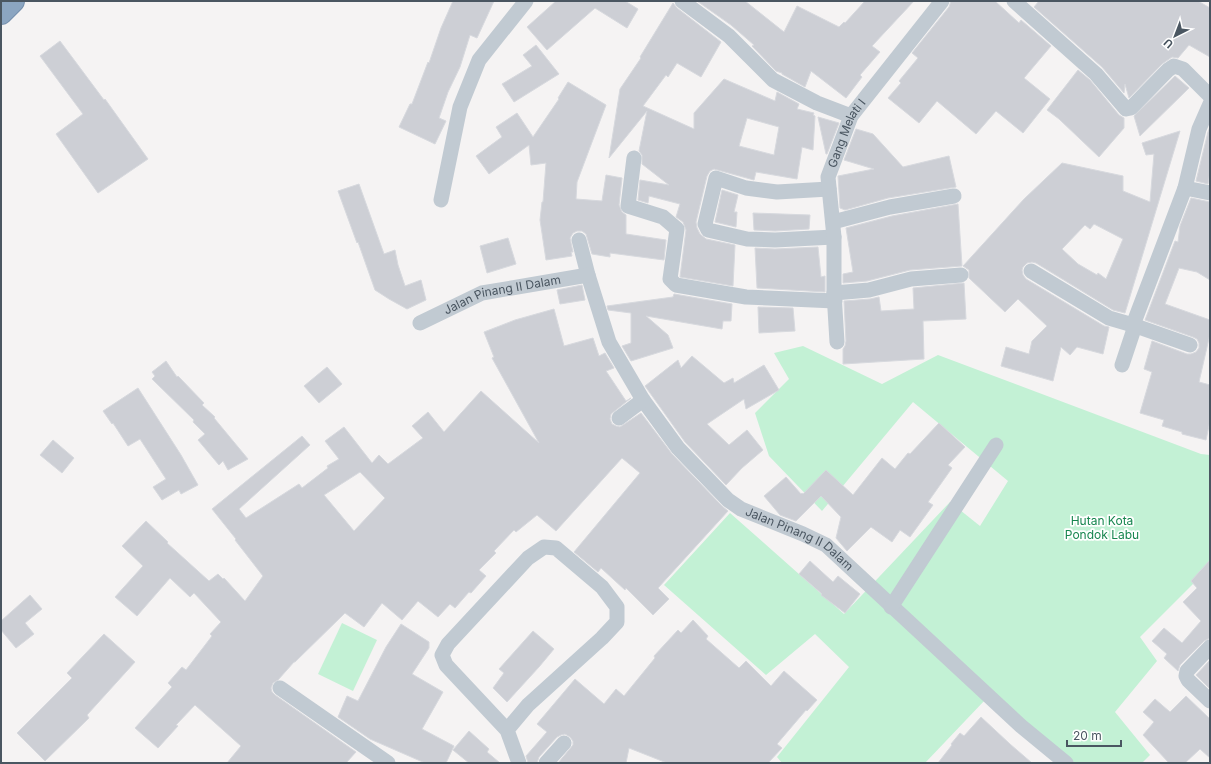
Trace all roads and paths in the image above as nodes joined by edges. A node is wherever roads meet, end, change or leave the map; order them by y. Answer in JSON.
{"nodes":[{"id":1,"x":13,"y":1,"type":"edge"},
{"id":2,"x":526,"y":1,"type":"edge"},
{"id":3,"x":682,"y":1,"type":"edge"},
{"id":4,"x":942,"y":1,"type":"edge"},
{"id":5,"x":1014,"y":1,"type":"edge"},
{"id":6,"x":1,"y":13,"type":"edge"},
{"id":7,"x":1210,"y":96,"type":"edge"},
{"id":8,"x":1210,"y":104,"type":"edge"},
{"id":9,"x":851,"y":116,"type":"junction"},
{"id":10,"x":634,"y":158,"type":"dead end"},
{"id":11,"x":1185,"y":188,"type":"junction"},
{"id":12,"x":829,"y":189,"type":"junction"},
{"id":13,"x":1210,"y":194,"type":"edge"},
{"id":14,"x":954,"y":196,"type":"dead end"},
{"id":15,"x":441,"y":200,"type":"dead end"},
{"id":16,"x":833,"y":222,"type":"junction"},
{"id":17,"x":834,"y":237,"type":"junction"},
{"id":18,"x":579,"y":240,"type":"dead end"},
{"id":19,"x":1031,"y":271,"type":"dead end"},
{"id":20,"x":588,"y":275,"type":"junction"},
{"id":21,"x":960,"y":275,"type":"dead end"},
{"id":22,"x":834,"y":297,"type":"junction"},
{"id":23,"x":420,"y":323,"type":"dead end"},
{"id":24,"x":1133,"y":324,"type":"junction"},
{"id":25,"x":837,"y":342,"type":"dead end"},
{"id":26,"x":1190,"y":345,"type":"dead end"},
{"id":27,"x":1122,"y":365,"type":"dead end"},
{"id":28,"x":642,"y":400,"type":"junction"},
{"id":29,"x":619,"y":418,"type":"dead end"},
{"id":30,"x":996,"y":445,"type":"dead end"},
{"id":31,"x":891,"y":607,"type":"junction"},
{"id":32,"x":1210,"y":647,"type":"edge"},
{"id":33,"x":280,"y":688,"type":"dead end"},
{"id":34,"x":1210,"y":701,"type":"edge"},
{"id":35,"x":507,"y":730,"type":"junction"},
{"id":36,"x":564,"y":743,"type":"dead end"},
{"id":37,"x":388,"y":763,"type":"edge"},
{"id":38,"x":519,"y":763,"type":"edge"},
{"id":39,"x":546,"y":763,"type":"edge"},
{"id":40,"x":1066,"y":763,"type":"edge"}],
"edges":[{"from":1,"to":6,"type":"highway"},
{"from":2,"to":15,"type":"street"},
{"from":3,"to":9,"type":"street"},
{"from":4,"to":9,"type":"street","name":"Gang Melati I"},
{"from":5,"to":7,"type":"street"},
{"from":8,"to":11,"type":"street"},
{"from":9,"to":12,"type":"street","name":"Gang Melati I"},
{"from":10,"to":22,"type":"street"},
{"from":11,"to":13,"type":"street"},
{"from":11,"to":24,"type":"street"},
{"from":12,"to":16,"type":"street","name":"Gang Melati I"},
{"from":12,"to":17,"type":"street"},
{"from":14,"to":16,"type":"street"},
{"from":16,"to":17,"type":"street","name":"Gang Melati I"},
{"from":17,"to":22,"type":"street","name":"Gang Melati I"},
{"from":18,"to":20,"type":"street","name":"Jalan Pinang II Dalam"},
{"from":19,"to":24,"type":"street"},
{"from":20,"to":23,"type":"street","name":"Jalan Pinang II Dalam"},
{"from":20,"to":28,"type":"street","name":"Jalan Pinang II Dalam"},
{"from":21,"to":22,"type":"street"},
{"from":22,"to":25,"type":"street","name":"Gang Melati I"},
{"from":24,"to":26,"type":"street"},
{"from":24,"to":27,"type":"street"},
{"from":28,"to":29,"type":"street"},
{"from":28,"to":31,"type":"street","name":"Jalan Pinang II Dalam"},
{"from":30,"to":31,"type":"street"},
{"from":31,"to":40,"type":"street","name":"Jalan Pinang II Dalam"},
{"from":32,"to":34,"type":"street"},
{"from":33,"to":37,"type":"street"},
{"from":35,"to":35,"type":"street"},
{"from":35,"to":38,"type":"street"},
{"from":36,"to":39,"type":"street"}]}
